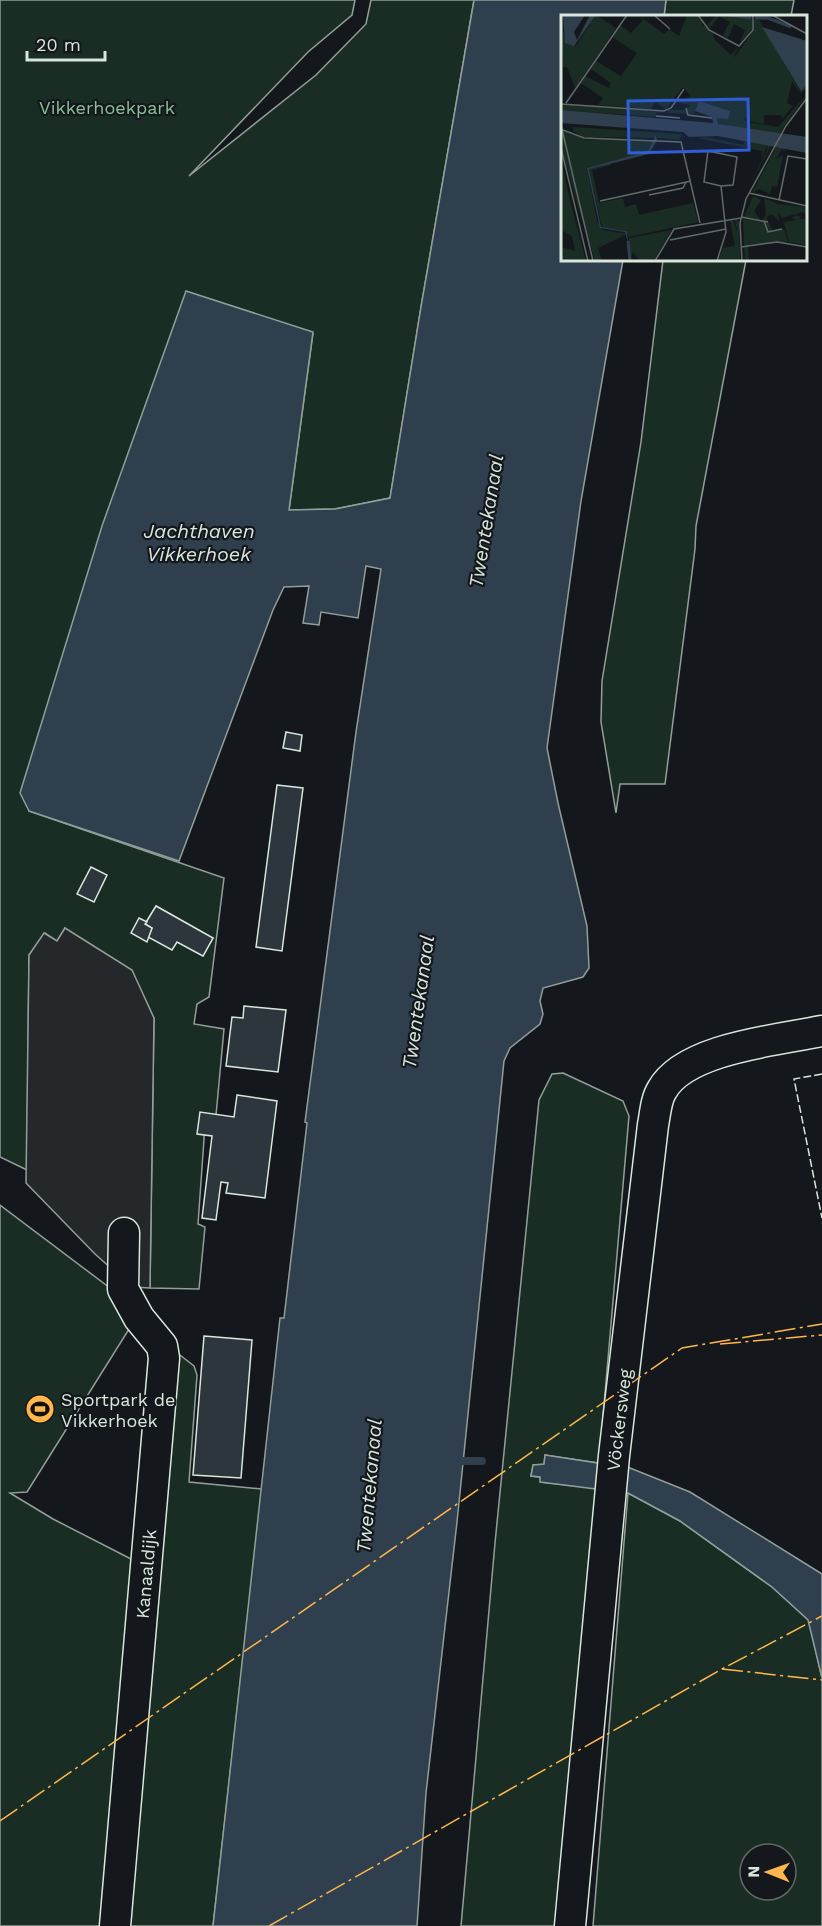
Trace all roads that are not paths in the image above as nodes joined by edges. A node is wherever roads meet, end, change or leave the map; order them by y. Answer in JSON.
{"nodes":[{"id":1,"x":822,"y":1031,"type":"edge"},
{"id":2,"x":124,"y":1233,"type":"dead end"},
{"id":3,"x":115,"y":1926,"type":"edge"},
{"id":4,"x":570,"y":1926,"type":"edge"}],
"edges":[{"from":1,"to":4,"type":"street","name":"Vöckersweg"},
{"from":2,"to":3,"type":"street","name":"Kanaaldijk"}]}
